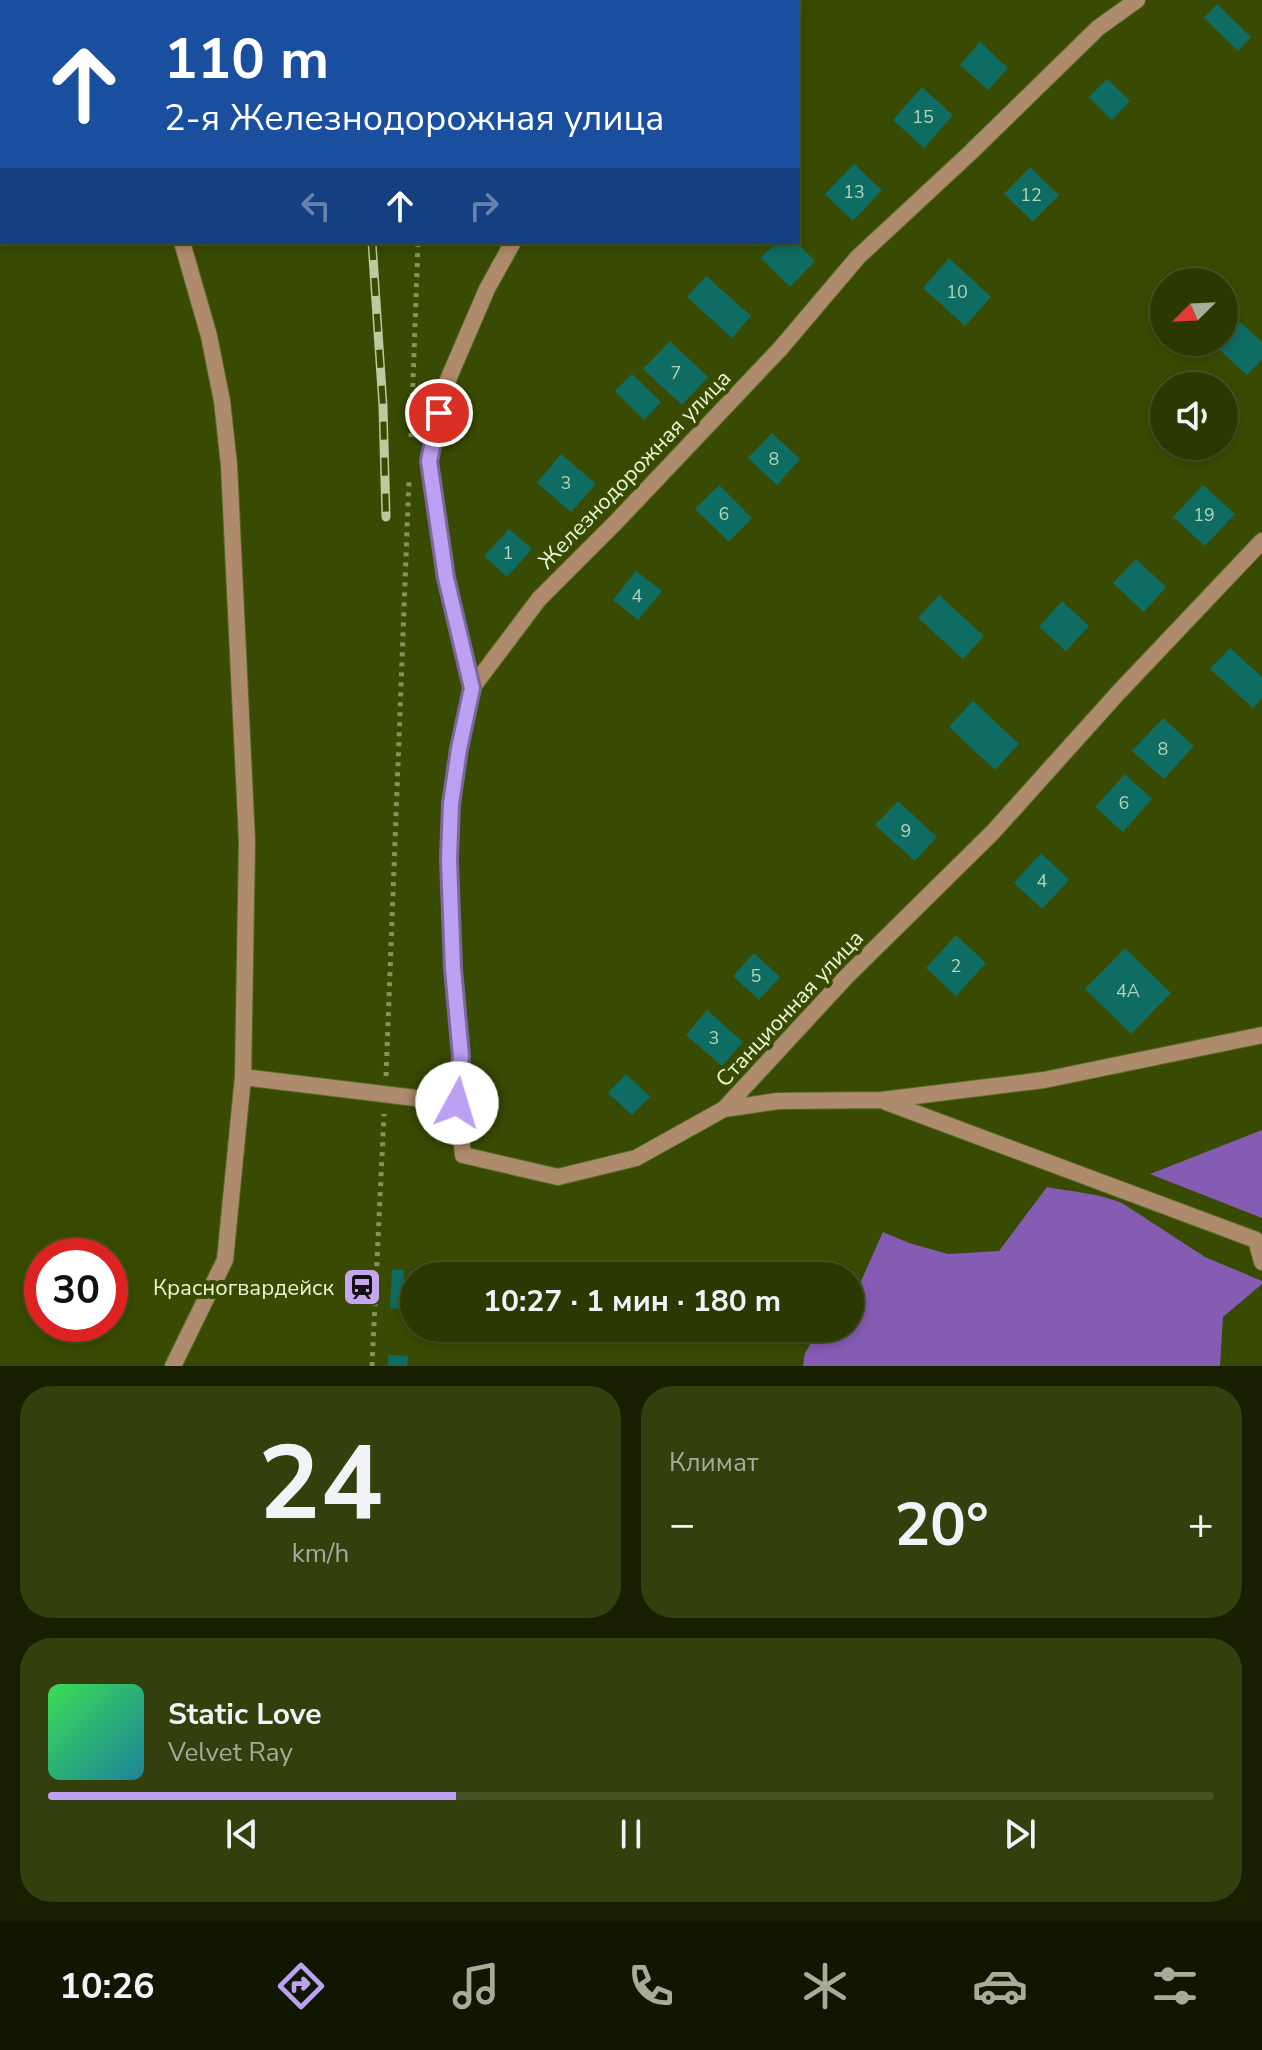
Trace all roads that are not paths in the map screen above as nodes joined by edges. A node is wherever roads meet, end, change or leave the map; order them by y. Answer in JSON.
{"nodes":[{"id":1,"x":1137,"y":0,"type":"edge"},
{"id":2,"x":183,"y":244,"type":"edge"},
{"id":3,"x":512,"y":244,"type":"edge"},
{"id":4,"x":1262,"y":541,"type":"edge"},
{"id":5,"x":472,"y":688,"type":"junction"},
{"id":6,"x":1262,"y":1035,"type":"edge"},
{"id":7,"x":243,"y":1077,"type":"junction"},
{"id":8,"x":882,"y":1100,"type":"junction"},
{"id":9,"x":457,"y":1103,"type":"junction"},
{"id":10,"x":724,"y":1109,"type":"junction"},
{"id":11,"x":1262,"y":1262,"type":"edge"},
{"id":12,"x":173,"y":1366,"type":"edge"}],
"edges":[{"from":1,"to":5,"type":"street","name":"Железнодорожная улица"},
{"from":2,"to":7,"type":"street"},
{"from":3,"to":5,"type":"street"},
{"from":4,"to":10,"type":"street","name":"Станционная улица"},
{"from":5,"to":9,"type":"street","name":"Железнодорожная улица"},
{"from":6,"to":8,"type":"street"},
{"from":7,"to":9,"type":"street"},
{"from":7,"to":12,"type":"street"},
{"from":8,"to":10,"type":"street"},
{"from":8,"to":11,"type":"street"},
{"from":9,"to":10,"type":"street","name":"Станционная улица"}]}
